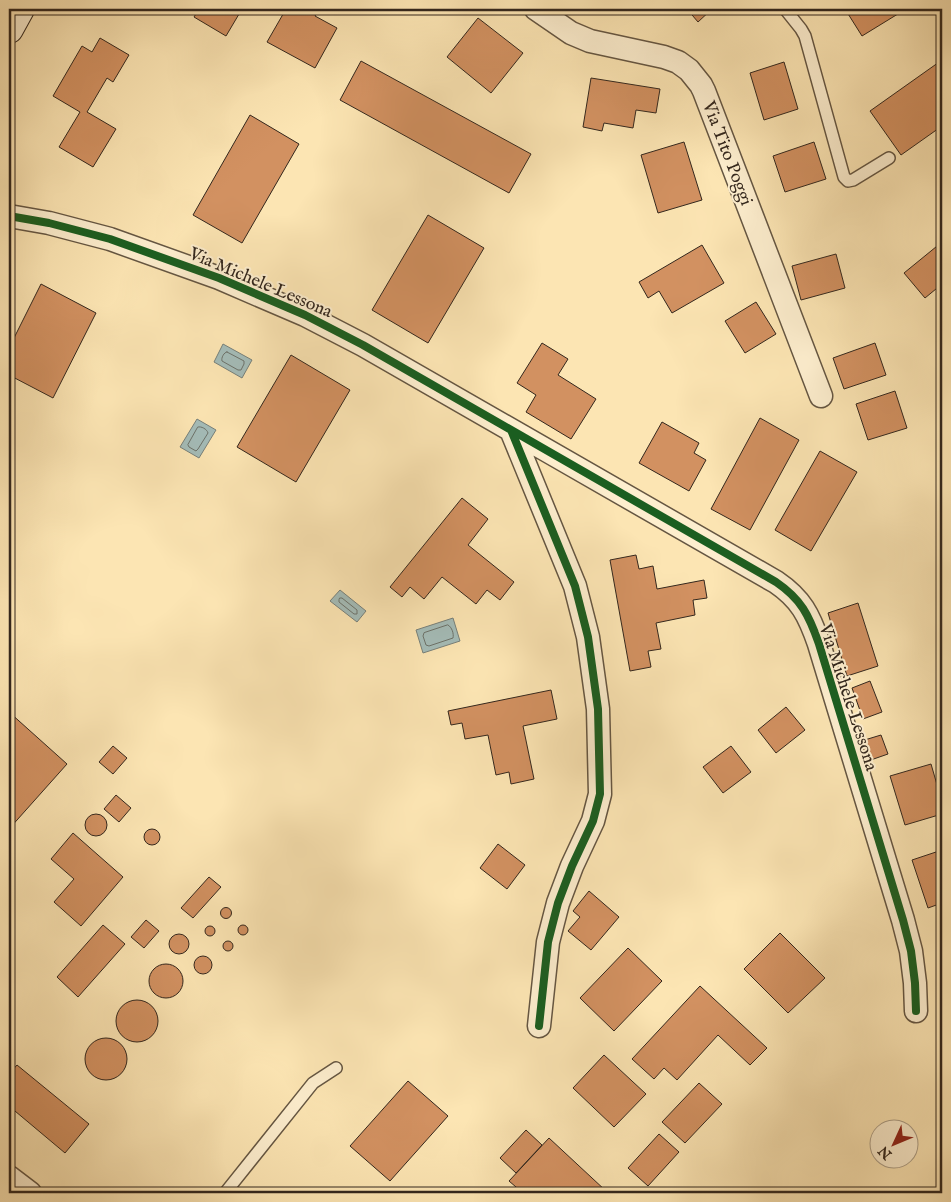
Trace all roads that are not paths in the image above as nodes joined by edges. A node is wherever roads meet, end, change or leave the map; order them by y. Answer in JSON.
{"nodes":[{"id":1,"x":20,"y":9,"type":"edge"},
{"id":2,"x":536,"y":9,"type":"edge"},
{"id":3,"x":785,"y":9,"type":"edge"},
{"id":4,"x":9,"y":29,"type":"edge"},
{"id":5,"x":889,"y":158,"type":"dead end"},
{"id":6,"x":9,"y":216,"type":"edge"},
{"id":7,"x":821,"y":396,"type":"dead end"},
{"id":8,"x":512,"y":430,"type":"junction"},
{"id":9,"x":916,"y":1011,"type":"dead end"},
{"id":10,"x":539,"y":1026,"type":"dead end"},
{"id":11,"x":336,"y":1068,"type":"dead end"},
{"id":12,"x":9,"y":1177,"type":"edge"},
{"id":13,"x":30,"y":1193,"type":"edge"},
{"id":14,"x":225,"y":1193,"type":"edge"}],
"edges":[{"from":1,"to":4,"type":"main road"},
{"from":2,"to":7,"type":"street","name":"Via Tito Poggi"},
{"from":3,"to":5,"type":"lane"},
{"from":6,"to":8,"type":"street","name":"Via Michele Lessona"},
{"from":8,"to":9,"type":"street","name":"Via Michele Lessona"},
{"from":8,"to":10,"type":"street"},
{"from":11,"to":14,"type":"lane"},
{"from":12,"to":13,"type":"street"}]}
